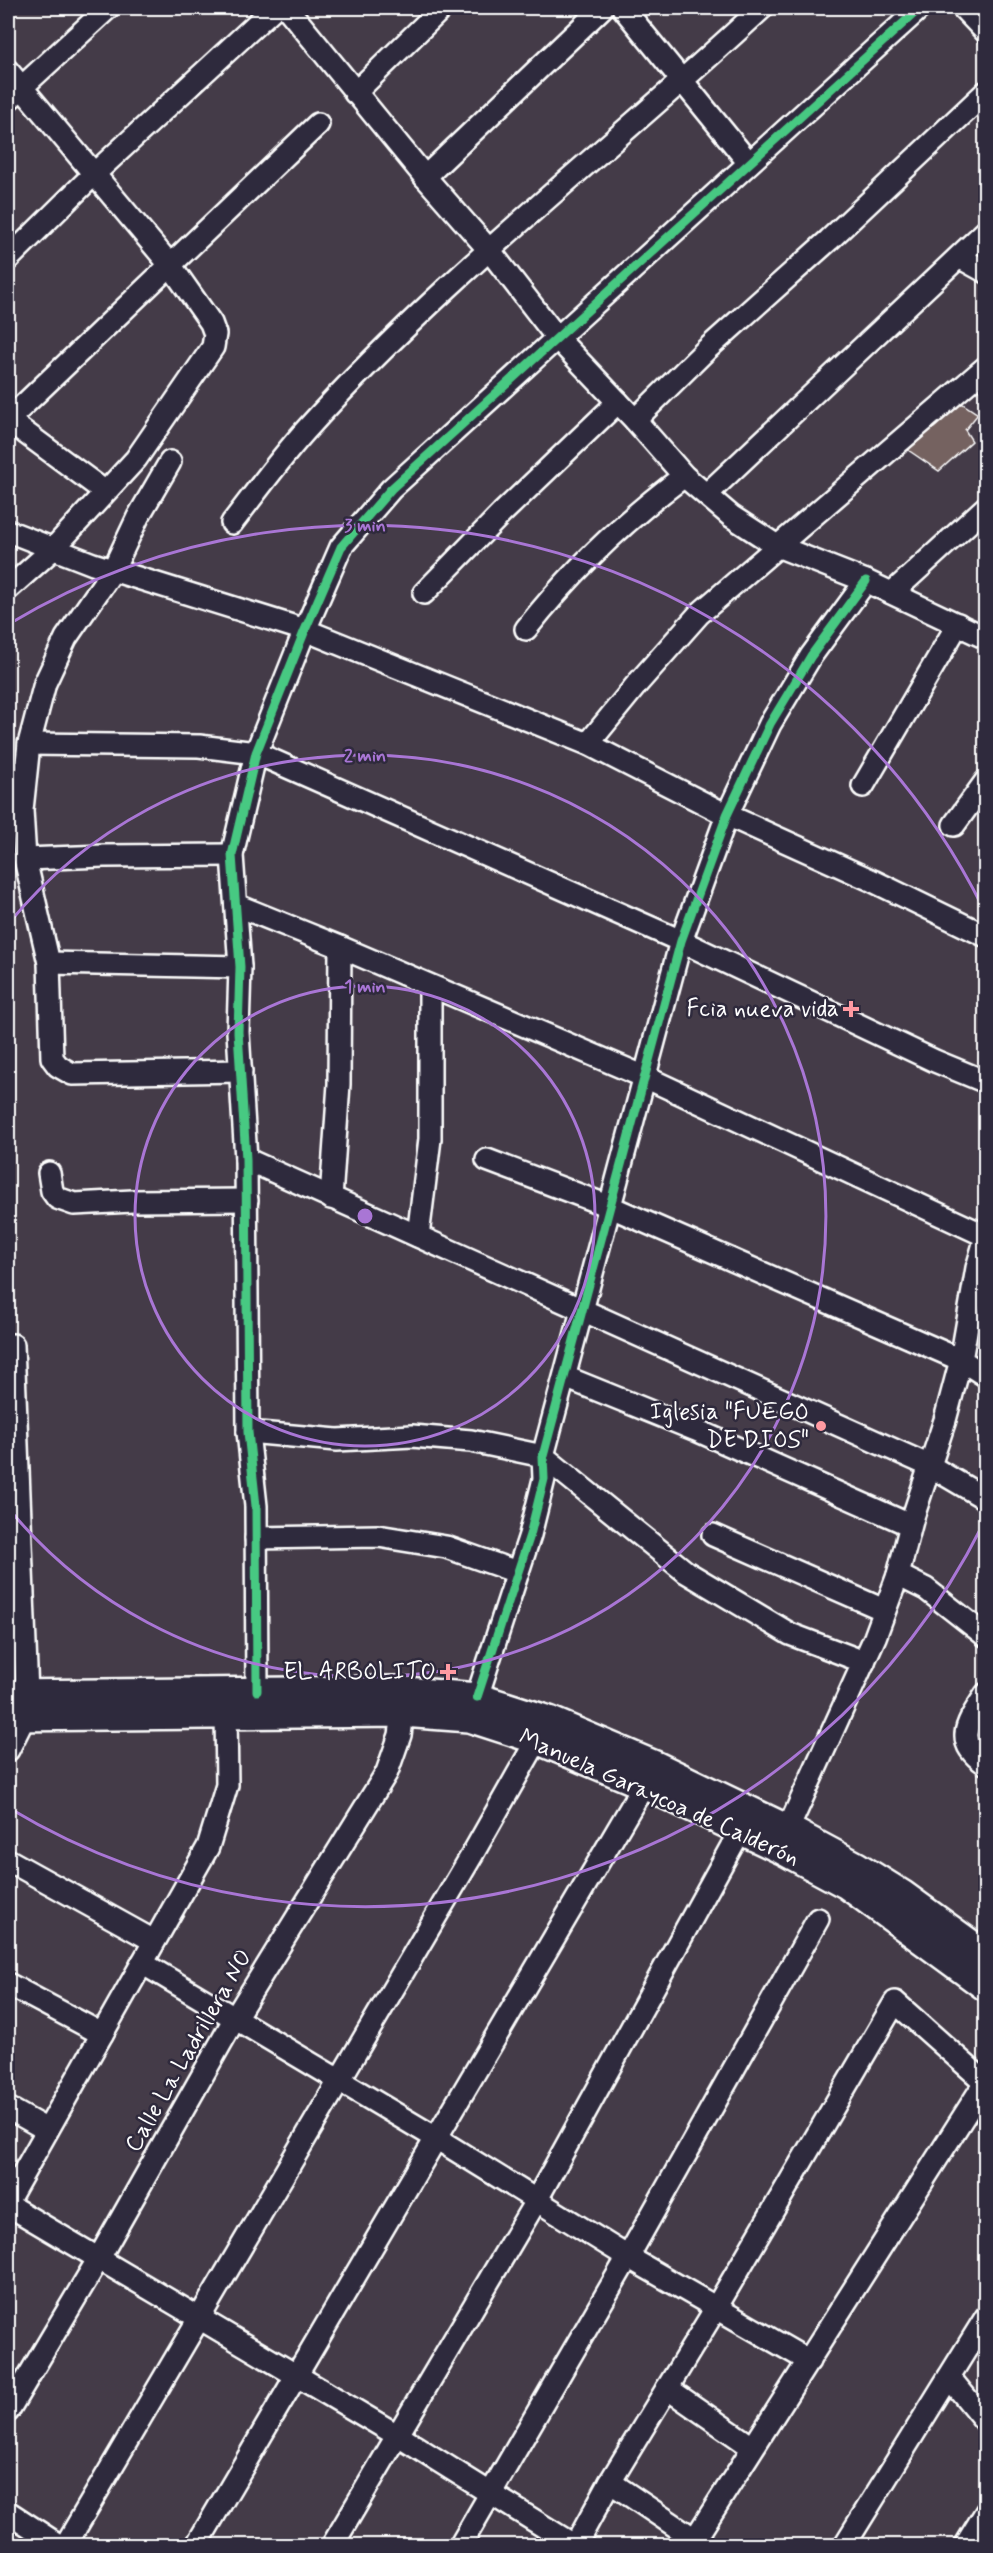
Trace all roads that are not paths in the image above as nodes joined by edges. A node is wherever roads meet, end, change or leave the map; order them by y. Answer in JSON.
{"nodes":[{"id":1,"x":108,"y":8,"type":"edge"},
{"id":2,"x":442,"y":8,"type":"edge"},
{"id":3,"x":602,"y":8,"type":"edge"},
{"id":4,"x":623,"y":8,"type":"edge"},
{"id":5,"x":762,"y":8,"type":"edge"},
{"id":6,"x":920,"y":8,"type":"edge"},
{"id":7,"x":963,"y":8,"type":"edge"},
{"id":8,"x":284,"y":9,"type":"edge"},
{"id":9,"x":986,"y":32,"type":"edge"},
{"id":10,"x":8,"y":71,"type":"edge"},
{"id":11,"x":683,"y":82,"type":"junction"},
{"id":12,"x":986,"y":92,"type":"edge"},
{"id":13,"x":15,"y":93,"type":"edge"},
{"id":14,"x":355,"y":93,"type":"junction"},
{"id":15,"x":318,"y":124,"type":"dead end"},
{"id":16,"x":749,"y":163,"type":"junction"},
{"id":17,"x":94,"y":174,"type":"junction"},
{"id":18,"x":425,"y":177,"type":"junction"},
{"id":19,"x":986,"y":231,"type":"edge"},
{"id":20,"x":490,"y":251,"type":"junction"},
{"id":21,"x":959,"y":257,"type":"junction"},
{"id":22,"x":8,"y":259,"type":"edge"},
{"id":23,"x":171,"y":266,"type":"junction"},
{"id":24,"x":986,"y":272,"type":"edge"},
{"id":25,"x":558,"y":339,"type":"junction"},
{"id":26,"x":981,"y":380,"type":"edge"},
{"id":27,"x":618,"y":402,"type":"junction"},
{"id":28,"x":8,"y":420,"type":"edge"},
{"id":29,"x":635,"y":420,"type":"junction"},
{"id":30,"x":170,"y":462,"type":"dead end"},
{"id":31,"x":684,"y":476,"type":"junction"},
{"id":32,"x":104,"y":491,"type":"junction"},
{"id":33,"x":707,"y":495,"type":"junction"},
{"id":34,"x":986,"y":507,"type":"edge"},
{"id":35,"x":232,"y":523,"type":"dead end"},
{"id":36,"x":8,"y":531,"type":"edge"},
{"id":37,"x":777,"y":546,"type":"junction"},
{"id":38,"x":59,"y":551,"type":"junction"},
{"id":39,"x":103,"y":567,"type":"junction"},
{"id":40,"x":866,"y":581,"type":"junction"},
{"id":41,"x":8,"y":589,"type":"edge"},
{"id":42,"x":424,"y":593,"type":"dead end"},
{"id":43,"x":892,"y":593,"type":"junction"},
{"id":44,"x":958,"y":624,"type":"junction"},
{"id":45,"x":526,"y":629,"type":"dead end"},
{"id":46,"x":305,"y":630,"type":"junction"},
{"id":47,"x":986,"y":638,"type":"edge"},
{"id":48,"x":29,"y":744,"type":"junction"},
{"id":49,"x":588,"y":744,"type":"junction"},
{"id":50,"x":256,"y":753,"type":"junction"},
{"id":51,"x":986,"y":781,"type":"edge"},
{"id":52,"x":863,"y":786,"type":"dead end"},
{"id":53,"x":727,"y":815,"type":"junction"},
{"id":54,"x":954,"y":825,"type":"dead end"},
{"id":55,"x":232,"y":855,"type":"junction"},
{"id":56,"x":25,"y":859,"type":"junction"},
{"id":57,"x":236,"y":905,"type":"junction"},
{"id":58,"x":986,"y":936,"type":"edge"},
{"id":59,"x":681,"y":941,"type":"junction"},
{"id":60,"x":340,"y":947,"type":"junction"},
{"id":61,"x":49,"y":963,"type":"junction"},
{"id":62,"x":240,"y":967,"type":"junction"},
{"id":63,"x":430,"y":986,"type":"junction"},
{"id":64,"x":241,"y":1071,"type":"junction"},
{"id":65,"x":645,"y":1077,"type":"junction"},
{"id":66,"x":986,"y":1082,"type":"edge"},
{"id":67,"x":246,"y":1159,"type":"junction"},
{"id":68,"x":487,"y":1160,"type":"dead end"},
{"id":69,"x":49,"y":1173,"type":"dead end"},
{"id":70,"x":331,"y":1198,"type":"junction"},
{"id":71,"x":247,"y":1200,"type":"junction"},
{"id":72,"x":611,"y":1207,"type":"junction"},
{"id":73,"x":418,"y":1236,"type":"junction"},
{"id":74,"x":986,"y":1237,"type":"edge"},
{"id":75,"x":583,"y":1311,"type":"junction"},
{"id":76,"x":13,"y":1345,"type":"dead end"},
{"id":77,"x":961,"y":1360,"type":"junction"},
{"id":78,"x":986,"y":1376,"type":"edge"},
{"id":79,"x":565,"y":1377,"type":"junction"},
{"id":80,"x":11,"y":1411,"type":"edge"},
{"id":81,"x":248,"y":1432,"type":"junction"},
{"id":82,"x":543,"y":1456,"type":"junction"},
{"id":83,"x":930,"y":1466,"type":"junction"},
{"id":84,"x":986,"y":1499,"type":"edge"},
{"id":85,"x":910,"y":1525,"type":"junction"},
{"id":86,"x":713,"y":1534,"type":"dead end"},
{"id":87,"x":256,"y":1538,"type":"junction"},
{"id":88,"x":517,"y":1572,"type":"junction"},
{"id":89,"x":898,"y":1575,"type":"junction"},
{"id":90,"x":884,"y":1610,"type":"junction"},
{"id":91,"x":986,"y":1636,"type":"edge"},
{"id":92,"x":862,"y":1665,"type":"junction"},
{"id":93,"x":257,"y":1691,"type":"junction"},
{"id":94,"x":986,"y":1694,"type":"edge"},
{"id":95,"x":477,"y":1697,"type":"junction"},
{"id":96,"x":17,"y":1705,"type":"edge"},
{"id":97,"x":226,"y":1713,"type":"junction"},
{"id":98,"x":403,"y":1713,"type":"junction"},
{"id":99,"x":537,"y":1740,"type":"junction"},
{"id":100,"x":8,"y":1750,"type":"edge"},
{"id":101,"x":986,"y":1764,"type":"edge"},
{"id":102,"x":644,"y":1785,"type":"junction"},
{"id":103,"x":788,"y":1829,"type":"junction"},
{"id":104,"x":740,"y":1831,"type":"junction"},
{"id":105,"x":8,"y":1860,"type":"edge"},
{"id":106,"x":818,"y":1919,"type":"dead end"},
{"id":107,"x":154,"y":1941,"type":"junction"},
{"id":108,"x":986,"y":1955,"type":"edge"},
{"id":109,"x":142,"y":1963,"type":"junction"},
{"id":110,"x":8,"y":1984,"type":"edge"},
{"id":111,"x":986,"y":1987,"type":"edge"},
{"id":112,"x":235,"y":2018,"type":"junction"},
{"id":113,"x":102,"y":2034,"type":"junction"},
{"id":114,"x":339,"y":2080,"type":"junction"},
{"id":115,"x":985,"y":2083,"type":"edge"},
{"id":116,"x":8,"y":2108,"type":"edge"},
{"id":117,"x":47,"y":2130,"type":"junction"},
{"id":118,"x":436,"y":2138,"type":"junction"},
{"id":119,"x":536,"y":2200,"type":"junction"},
{"id":120,"x":8,"y":2202,"type":"edge"},
{"id":121,"x":628,"y":2257,"type":"junction"},
{"id":122,"x":99,"y":2258,"type":"junction"},
{"id":123,"x":716,"y":2308,"type":"junction"},
{"id":124,"x":986,"y":2317,"type":"edge"},
{"id":125,"x":199,"y":2319,"type":"junction"},
{"id":126,"x":809,"y":2361,"type":"junction"},
{"id":127,"x":296,"y":2375,"type":"junction"},
{"id":128,"x":949,"y":2377,"type":"junction"},
{"id":129,"x":667,"y":2388,"type":"junction"},
{"id":130,"x":8,"y":2410,"type":"edge"},
{"id":131,"x":986,"y":2422,"type":"edge"},
{"id":132,"x":397,"y":2435,"type":"junction"},
{"id":133,"x":752,"y":2447,"type":"junction"},
{"id":134,"x":610,"y":2482,"type":"junction"},
{"id":135,"x":491,"y":2493,"type":"junction"},
{"id":136,"x":8,"y":2512,"type":"edge"},
{"id":137,"x":986,"y":2512,"type":"edge"},
{"id":138,"x":700,"y":2542,"type":"edge"},
{"id":139,"x":60,"y":2546,"type":"edge"},
{"id":140,"x":65,"y":2546,"type":"edge"},
{"id":141,"x":196,"y":2546,"type":"edge"},
{"id":142,"x":332,"y":2546,"type":"edge"},
{"id":143,"x":460,"y":2546,"type":"edge"},
{"id":144,"x":575,"y":2546,"type":"edge"},
{"id":145,"x":844,"y":2546,"type":"edge"},
{"id":146,"x":965,"y":2546,"type":"edge"}],
"edges":[{"from":1,"to":13,"type":"street"},
{"from":2,"to":14,"type":"street"},
{"from":3,"to":18,"type":"street"},
{"from":4,"to":11,"type":"street"},
{"from":5,"to":11,"type":"street"},
{"from":6,"to":16,"type":"street"},
{"from":7,"to":9,"type":"street"},
{"from":8,"to":14,"type":"street"},
{"from":8,"to":17,"type":"street"},
{"from":10,"to":13,"type":"street"},
{"from":11,"to":16,"type":"street"},
{"from":11,"to":20,"type":"street"},
{"from":12,"to":29,"type":"street"},
{"from":13,"to":17,"type":"street"},
{"from":14,"to":18,"type":"street"},
{"from":15,"to":23,"type":"street"},
{"from":16,"to":25,"type":"street"},
{"from":17,"to":22,"type":"street"},
{"from":17,"to":23,"type":"street"},
{"from":18,"to":20,"type":"street"},
{"from":19,"to":21,"type":"street"},
{"from":20,"to":25,"type":"street"},
{"from":20,"to":35,"type":"street"},
{"from":21,"to":24,"type":"street"},
{"from":21,"to":33,"type":"street"},
{"from":23,"to":28,"type":"street"},
{"from":23,"to":32,"type":"street"},
{"from":25,"to":27,"type":"street"},
{"from":25,"to":46,"type":"street"},
{"from":26,"to":37,"type":"street"},
{"from":27,"to":29,"type":"street"},
{"from":27,"to":42,"type":"street"},
{"from":28,"to":32,"type":"street"},
{"from":29,"to":31,"type":"street"},
{"from":30,"to":39,"type":"street"},
{"from":31,"to":33,"type":"street"},
{"from":31,"to":45,"type":"street"},
{"from":32,"to":38,"type":"street"},
{"from":33,"to":37,"type":"street"},
{"from":34,"to":43,"type":"street"},
{"from":36,"to":38,"type":"street"},
{"from":37,"to":40,"type":"street"},
{"from":37,"to":49,"type":"street"},
{"from":38,"to":39,"type":"street"},
{"from":38,"to":41,"type":"street"},
{"from":39,"to":46,"type":"street"},
{"from":39,"to":48,"type":"street"},
{"from":40,"to":43,"type":"street"},
{"from":40,"to":53,"type":"street"},
{"from":43,"to":44,"type":"street"},
{"from":44,"to":47,"type":"street"},
{"from":44,"to":52,"type":"street"},
{"from":46,"to":49,"type":"street"},
{"from":46,"to":50,"type":"street"},
{"from":48,"to":50,"type":"street"},
{"from":48,"to":56,"type":"street"},
{"from":49,"to":53,"type":"street"},
{"from":50,"to":55,"type":"street"},
{"from":50,"to":59,"type":"street"},
{"from":51,"to":54,"type":"street"},
{"from":53,"to":58,"type":"street"},
{"from":53,"to":59,"type":"street"},
{"from":55,"to":56,"type":"street"},
{"from":55,"to":57,"type":"street"},
{"from":56,"to":61,"type":"street"},
{"from":57,"to":60,"type":"street"},
{"from":57,"to":62,"type":"street"},
{"from":59,"to":65,"type":"street"},
{"from":59,"to":66,"type":"street"},
{"from":60,"to":63,"type":"street"},
{"from":60,"to":70,"type":"street"},
{"from":61,"to":62,"type":"street"},
{"from":61,"to":64,"type":"street"},
{"from":62,"to":64,"type":"street"},
{"from":63,"to":65,"type":"street"},
{"from":63,"to":73,"type":"street"},
{"from":64,"to":67,"type":"street"},
{"from":65,"to":72,"type":"street"},
{"from":65,"to":74,"type":"street"},
{"from":67,"to":70,"type":"street"},
{"from":67,"to":71,"type":"street"},
{"from":68,"to":72,"type":"street"},
{"from":69,"to":71,"type":"street"},
{"from":70,"to":73,"type":"street"},
{"from":71,"to":81,"type":"street"},
{"from":72,"to":75,"type":"street"},
{"from":72,"to":77,"type":"street"},
{"from":73,"to":75,"type":"street"},
{"from":74,"to":77,"type":"street"},
{"from":75,"to":79,"type":"street"},
{"from":75,"to":83,"type":"street"},
{"from":76,"to":80,"type":"street"},
{"from":77,"to":78,"type":"street"},
{"from":77,"to":83,"type":"street"},
{"from":79,"to":82,"type":"street"},
{"from":79,"to":85,"type":"street"},
{"from":80,"to":96,"type":"street"},
{"from":81,"to":82,"type":"street"},
{"from":81,"to":87,"type":"street"},
{"from":82,"to":88,"type":"street"},
{"from":82,"to":92,"type":"street"},
{"from":83,"to":84,"type":"street"},
{"from":83,"to":85,"type":"street"},
{"from":85,"to":89,"type":"street"},
{"from":86,"to":90,"type":"street"},
{"from":87,"to":88,"type":"street"},
{"from":87,"to":93,"type":"street"},
{"from":88,"to":95,"type":"street"},
{"from":89,"to":90,"type":"street"},
{"from":89,"to":91,"type":"street"},
{"from":90,"to":92,"type":"street"},
{"from":92,"to":103,"type":"street"},
{"from":93,"to":95,"type":"street","name":"Manuela Garaycoa de Calderón"},
{"from":93,"to":96,"type":"street","name":"Manuela Garaycoa de Calderón"},
{"from":94,"to":101,"type":"street"},
{"from":95,"to":103,"type":"street","name":"Manuela Garaycoa de Calderón"},
{"from":96,"to":97,"type":"street","name":"Manuela Garaycoa de Calderón"},
{"from":96,"to":100,"type":"street"},
{"from":97,"to":98,"type":"street","name":"Manuela Garaycoa de Calderón"},
{"from":97,"to":107,"type":"street"},
{"from":98,"to":99,"type":"street","name":"Manuela Garaycoa de Calderón"},
{"from":98,"to":112,"type":"street","name":"Calle La Ladrillera NO"},
{"from":99,"to":102,"type":"street","name":"Manuela Garaycoa de Calderón"},
{"from":99,"to":114,"type":"street"},
{"from":102,"to":104,"type":"street","name":"Manuela Garaycoa de Calderón"},
{"from":102,"to":118,"type":"street"},
{"from":103,"to":108,"type":"street","name":"Manuela Garaycoa de Calderón"},
{"from":104,"to":111,"type":"street","name":"Manuela Garaycoa de Calderón"},
{"from":104,"to":119,"type":"street"},
{"from":105,"to":107,"type":"street"},
{"from":106,"to":121,"type":"street"},
{"from":107,"to":109,"type":"street"},
{"from":109,"to":112,"type":"street"},
{"from":109,"to":113,"type":"street"},
{"from":110,"to":113,"type":"street"},
{"from":112,"to":114,"type":"street"},
{"from":112,"to":122,"type":"street","name":"Calle La Ladrillera NO"},
{"from":113,"to":117,"type":"street"},
{"from":114,"to":118,"type":"street"},
{"from":114,"to":125,"type":"street"},
{"from":115,"to":123,"type":"street"},
{"from":115,"to":126,"type":"street"},
{"from":116,"to":117,"type":"street"},
{"from":117,"to":120,"type":"street"},
{"from":118,"to":119,"type":"street"},
{"from":118,"to":127,"type":"street"},
{"from":119,"to":121,"type":"street"},
{"from":119,"to":132,"type":"street"},
{"from":120,"to":122,"type":"street"},
{"from":121,"to":123,"type":"street"},
{"from":121,"to":135,"type":"street"},
{"from":122,"to":125,"type":"street"},
{"from":122,"to":130,"type":"street","name":"Calle La Ladrillera NO"},
{"from":123,"to":126,"type":"street"},
{"from":123,"to":129,"type":"street"},
{"from":124,"to":128,"type":"street"},
{"from":125,"to":127,"type":"street"},
{"from":125,"to":140,"type":"street"},
{"from":126,"to":133,"type":"street"},
{"from":127,"to":132,"type":"street"},
{"from":127,"to":141,"type":"street"},
{"from":128,"to":131,"type":"street"},
{"from":128,"to":145,"type":"street"},
{"from":129,"to":133,"type":"street"},
{"from":129,"to":134,"type":"street"},
{"from":132,"to":135,"type":"street"},
{"from":132,"to":142,"type":"street"},
{"from":133,"to":138,"type":"street"},
{"from":134,"to":138,"type":"street"},
{"from":134,"to":144,"type":"street"},
{"from":135,"to":143,"type":"street"},
{"from":135,"to":144,"type":"street"},
{"from":136,"to":139,"type":"street"},
{"from":137,"to":146,"type":"street"}]}
